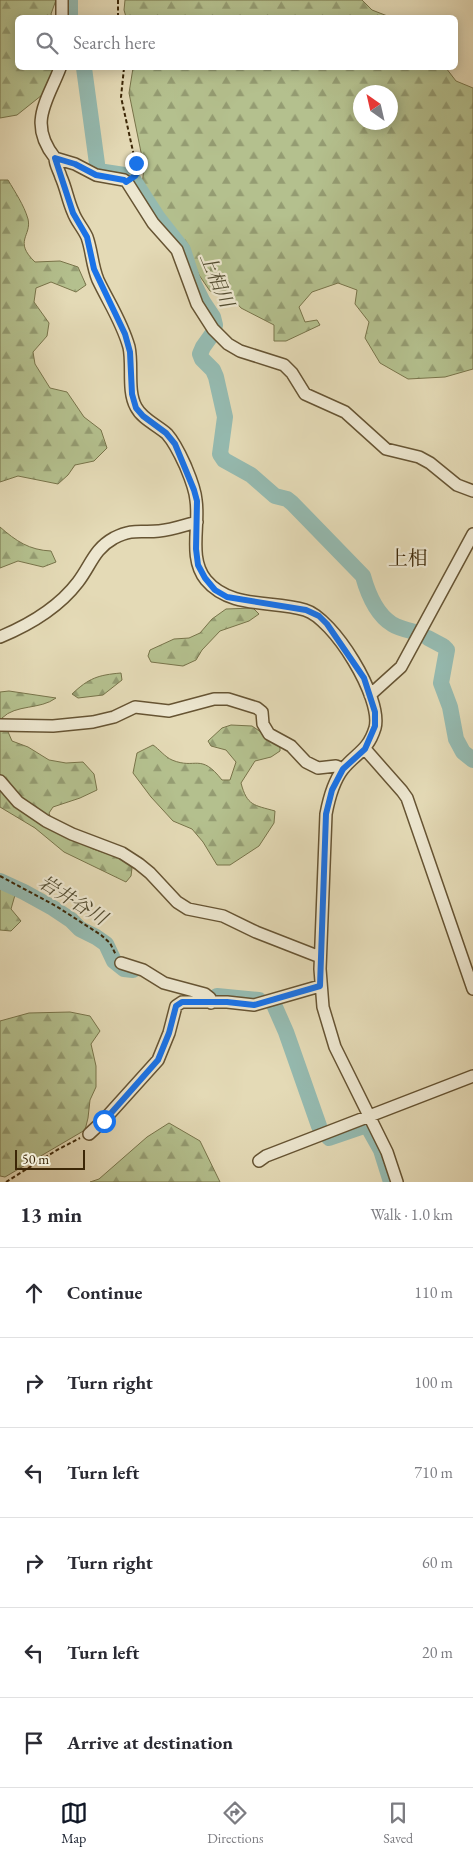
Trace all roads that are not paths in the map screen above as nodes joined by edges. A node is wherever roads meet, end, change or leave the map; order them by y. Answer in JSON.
{"nodes":[{"id":1,"x":62,"y":0,"type":"edge"},
{"id":2,"x":62,"y":15,"type":"edge"},
{"id":3,"x":59,"y":70,"type":"edge"},
{"id":4,"x":55,"y":158,"type":"junction"},
{"id":5,"x":473,"y":491,"type":"edge"},
{"id":6,"x":197,"y":522,"type":"junction"},
{"id":7,"x":473,"y":534,"type":"edge"},
{"id":8,"x":0,"y":636,"type":"edge"},
{"id":9,"x":370,"y":695,"type":"junction"},
{"id":10,"x":0,"y":725,"type":"edge"},
{"id":11,"x":365,"y":749,"type":"junction"},
{"id":12,"x":343,"y":769,"type":"junction"},
{"id":13,"x":0,"y":781,"type":"edge"},
{"id":14,"x":320,"y":957,"type":"junction"},
{"id":15,"x":121,"y":963,"type":"road end"},
{"id":16,"x":320,"y":986,"type":"junction"},
{"id":17,"x":473,"y":989,"type":"edge"},
{"id":18,"x":211,"y":1003,"type":"junction"},
{"id":19,"x":473,"y":1076,"type":"edge"},
{"id":20,"x":369,"y":1116,"type":"junction"},
{"id":21,"x":89,"y":1134,"type":"road end"},
{"id":22,"x":259,"y":1160,"type":"dead end"},
{"id":23,"x":397,"y":1182,"type":"edge"}],
"edges":[{"from":1,"to":2,"type":"street"},
{"from":3,"to":4,"type":"street"},
{"from":4,"to":5,"type":"street"},
{"from":4,"to":6,"type":"street"},
{"from":6,"to":8,"type":"street"},
{"from":6,"to":9,"type":"street"},
{"from":7,"to":9,"type":"street"},
{"from":9,"to":11,"type":"street"},
{"from":10,"to":12,"type":"street"},
{"from":11,"to":12,"type":"street"},
{"from":11,"to":17,"type":"street"},
{"from":12,"to":14,"type":"street"},
{"from":13,"to":14,"type":"street"},
{"from":14,"to":16,"type":"street"},
{"from":15,"to":18,"type":"street"},
{"from":16,"to":18,"type":"street"},
{"from":16,"to":20,"type":"street"},
{"from":18,"to":21,"type":"street"},
{"from":19,"to":20,"type":"street"},
{"from":20,"to":22,"type":"street"},
{"from":20,"to":23,"type":"street"}]}
